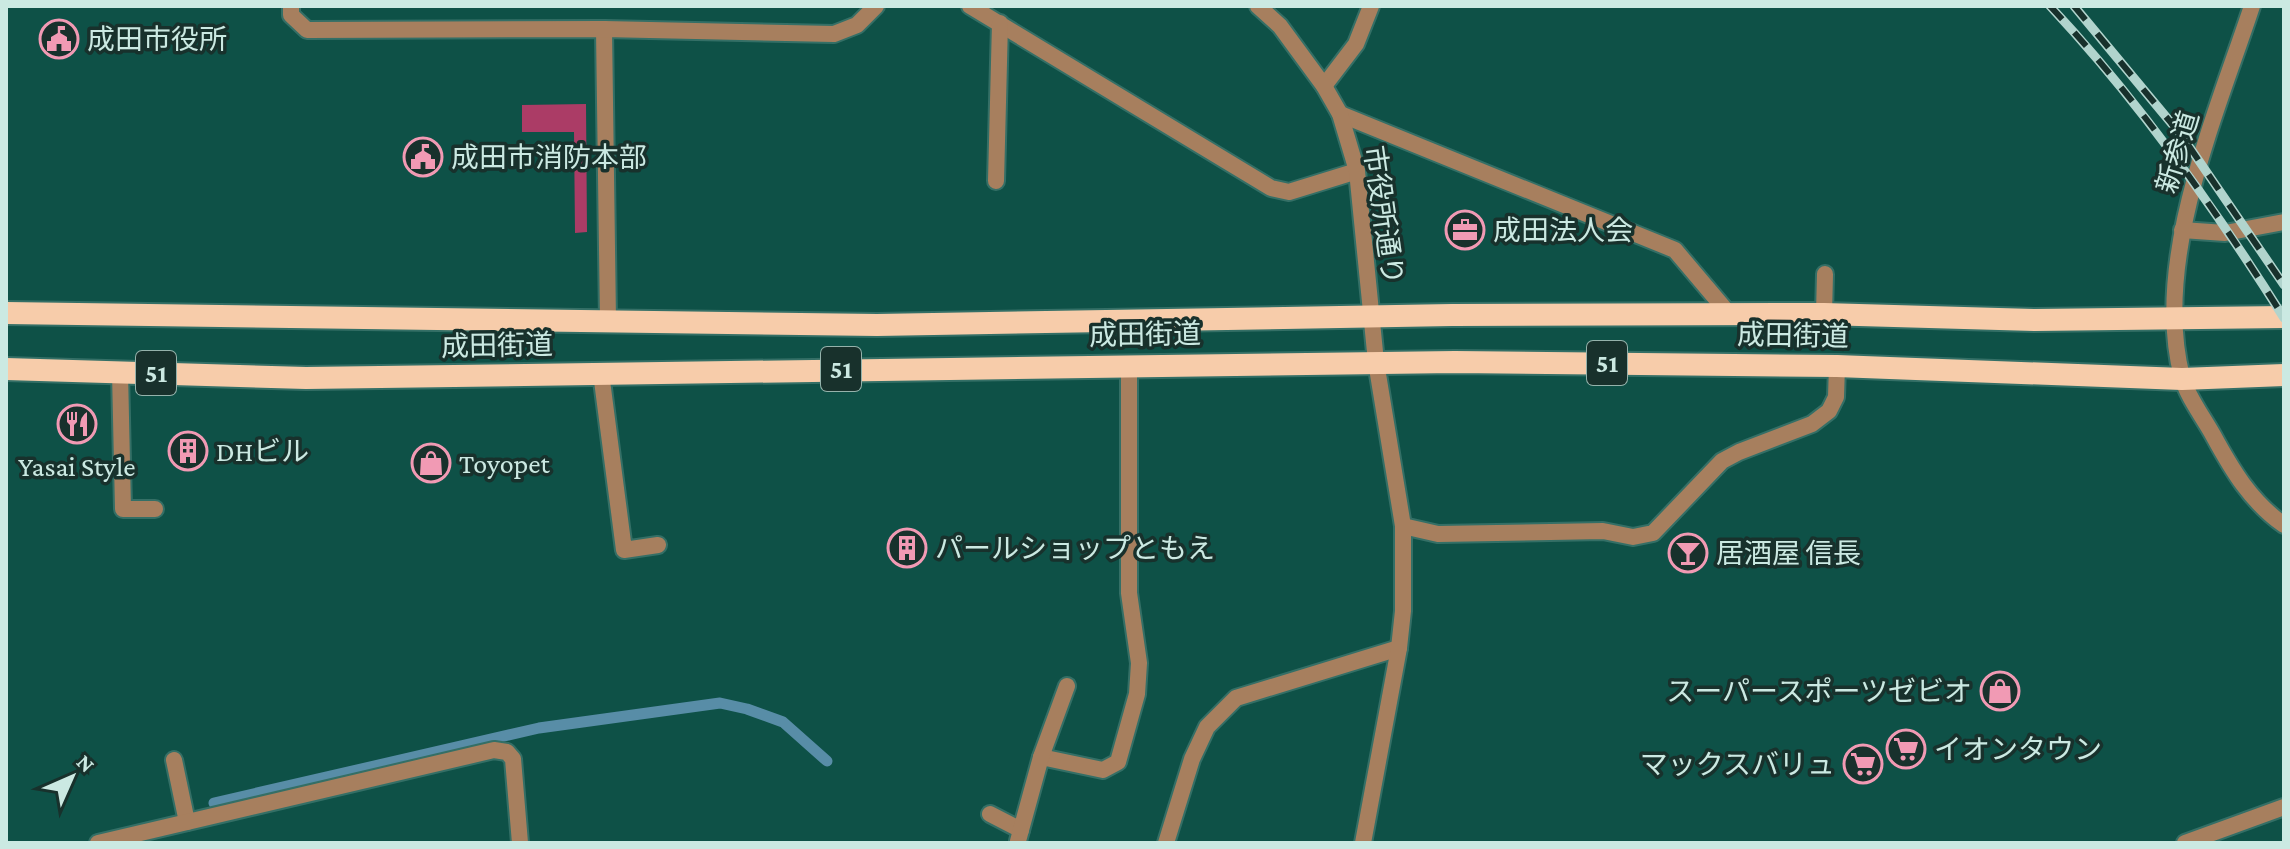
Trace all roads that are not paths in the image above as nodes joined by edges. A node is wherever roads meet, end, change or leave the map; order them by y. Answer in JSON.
{"nodes":[{"id":1,"x":291,"y":6,"type":"edge"},
{"id":2,"x":876,"y":6,"type":"edge"},
{"id":3,"x":970,"y":6,"type":"edge"},
{"id":4,"x":1258,"y":6,"type":"edge"},
{"id":5,"x":1371,"y":6,"type":"edge"},
{"id":6,"x":2252,"y":6,"type":"edge"},
{"id":7,"x":1000,"y":23,"type":"junction"},
{"id":8,"x":604,"y":29,"type":"junction"},
{"id":9,"x":1324,"y":86,"type":"junction"},
{"id":10,"x":1340,"y":114,"type":"junction"},
{"id":11,"x":1357,"y":171,"type":"junction"},
{"id":12,"x":996,"y":181,"type":"dead end"},
{"id":13,"x":2284,"y":222,"type":"edge"},
{"id":14,"x":2182,"y":230,"type":"junction"},
{"id":15,"x":1825,"y":274,"type":"dead end"},
{"id":16,"x":6,"y":313,"type":"edge"},
{"id":17,"x":1729,"y":314,"type":"junction"},
{"id":18,"x":1824,"y":314,"type":"junction"},
{"id":19,"x":1371,"y":316,"type":"junction"},
{"id":20,"x":2284,"y":317,"type":"edge"},
{"id":21,"x":2174,"y":318,"type":"junction"},
{"id":22,"x":608,"y":321,"type":"junction"},
{"id":23,"x":1376,"y":362,"type":"junction"},
{"id":24,"x":1129,"y":365,"type":"junction"},
{"id":25,"x":1837,"y":366,"type":"junction"},
{"id":26,"x":6,"y":369,"type":"edge"},
{"id":27,"x":120,"y":372,"type":"junction"},
{"id":28,"x":601,"y":373,"type":"junction"},
{"id":29,"x":2284,"y":375,"type":"edge"},
{"id":30,"x":2182,"y":379,"type":"junction"},
{"id":31,"x":155,"y":509,"type":"dead end"},
{"id":32,"x":2284,"y":525,"type":"edge"},
{"id":33,"x":1403,"y":526,"type":"junction"},
{"id":34,"x":658,"y":545,"type":"dead end"},
{"id":35,"x":1399,"y":648,"type":"junction"},
{"id":36,"x":1067,"y":686,"type":"dead end"},
{"id":37,"x":1041,"y":757,"type":"junction"},
{"id":38,"x":174,"y":760,"type":"dead end"},
{"id":39,"x":2284,"y":807,"type":"edge"},
{"id":40,"x":990,"y":814,"type":"dead end"},
{"id":41,"x":187,"y":822,"type":"junction"},
{"id":42,"x":98,"y":843,"type":"edge"},
{"id":43,"x":520,"y":843,"type":"edge"},
{"id":44,"x":1166,"y":843,"type":"edge"},
{"id":45,"x":1363,"y":843,"type":"edge"},
{"id":46,"x":2185,"y":843,"type":"edge"}],
"edges":[{"from":1,"to":8,"type":"street"},
{"from":2,"to":8,"type":"street"},
{"from":3,"to":7,"type":"street"},
{"from":4,"to":9,"type":"street","name":"市役所通り"},
{"from":5,"to":9,"type":"street"},
{"from":6,"to":14,"type":"street","name":"新参道"},
{"from":7,"to":11,"type":"street"},
{"from":7,"to":12,"type":"street"},
{"from":8,"to":22,"type":"street"},
{"from":9,"to":10,"type":"street","name":"市役所通り"},
{"from":10,"to":11,"type":"street","name":"市役所通り"},
{"from":10,"to":17,"type":"street"},
{"from":11,"to":19,"type":"street","name":"市役所通り"},
{"from":13,"to":14,"type":"street"},
{"from":14,"to":21,"type":"street","name":"新参道"},
{"from":15,"to":18,"type":"street"},
{"from":16,"to":22,"type":"highway","name":"成田街道","number":"51"},
{"from":17,"to":18,"type":"highway","name":"成田街道","number":"51"},
{"from":17,"to":19,"type":"highway","name":"成田街道","number":"51"},
{"from":18,"to":21,"type":"highway","name":"成田街道","number":"51"},
{"from":19,"to":22,"type":"highway","name":"成田街道","number":"51"},
{"from":19,"to":23,"type":"street","name":"市役所通り"},
{"from":20,"to":21,"type":"highway","name":"成田街道","number":"51"},
{"from":21,"to":30,"type":"street","name":"新参道"},
{"from":23,"to":24,"type":"highway","name":"成田街道","number":"51"},
{"from":23,"to":25,"type":"highway","name":"成田街道","number":"51"},
{"from":23,"to":33,"type":"street","name":"市役所通り"},
{"from":24,"to":28,"type":"highway","name":"成田街道","number":"51"},
{"from":24,"to":37,"type":"street"},
{"from":25,"to":30,"type":"highway","name":"成田街道","number":"51"},
{"from":25,"to":33,"type":"street"},
{"from":26,"to":27,"type":"highway","name":"成田街道","number":"51"},
{"from":27,"to":28,"type":"highway","name":"成田街道","number":"51"},
{"from":27,"to":31,"type":"street"},
{"from":28,"to":34,"type":"street"},
{"from":29,"to":30,"type":"highway","name":"成田街道","number":"51"},
{"from":30,"to":32,"type":"street"},
{"from":33,"to":35,"type":"street","name":"市役所通り"},
{"from":35,"to":44,"type":"street"},
{"from":35,"to":45,"type":"street","name":"市役所通り"},
{"from":36,"to":37,"type":"street"},
{"from":37,"to":40,"type":"street"},
{"from":38,"to":41,"type":"street"},
{"from":39,"to":46,"type":"street"},
{"from":41,"to":42,"type":"street"},
{"from":41,"to":43,"type":"street"}]}
